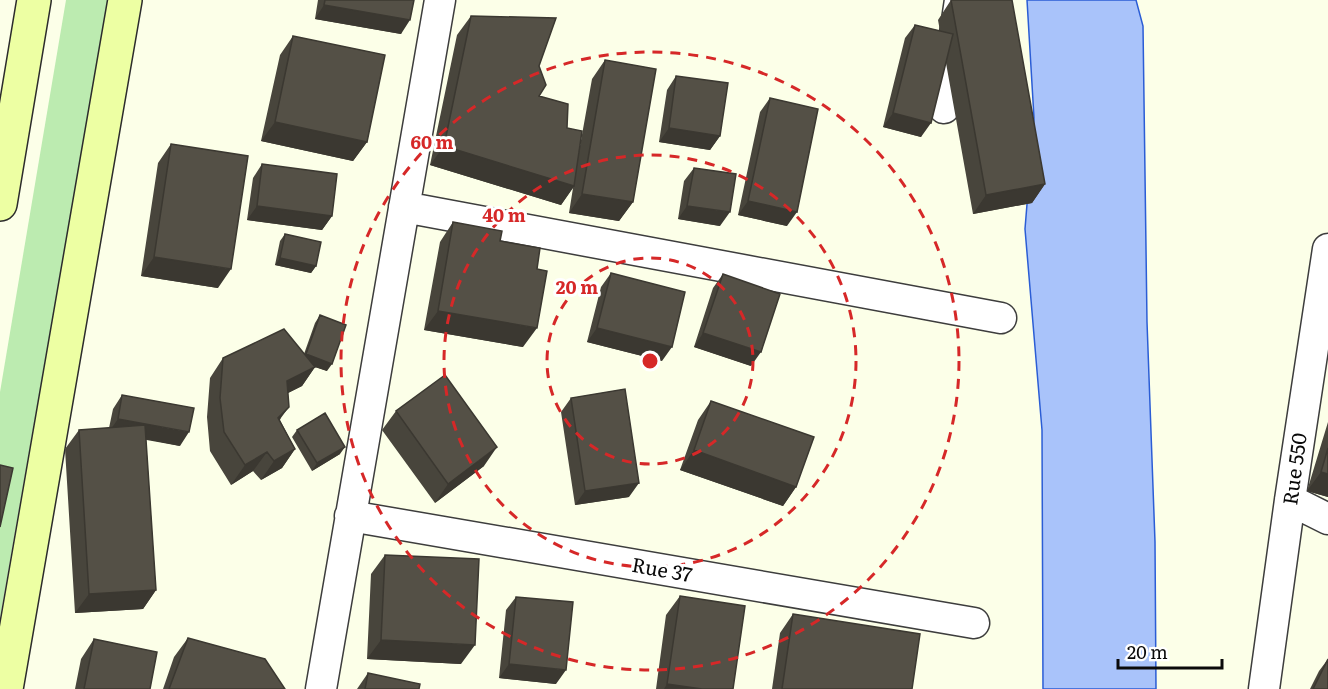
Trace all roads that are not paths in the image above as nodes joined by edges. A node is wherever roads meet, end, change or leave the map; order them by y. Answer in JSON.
{"nodes":[{"id":1,"x":34,"y":0,"type":"edge"},
{"id":2,"x":125,"y":0,"type":"edge"},
{"id":3,"x":440,"y":0,"type":"edge"},
{"id":4,"x":960,"y":0,"type":"edge"},
{"id":5,"x":944,"y":108,"type":"dead end"},
{"id":6,"x":0,"y":204,"type":"edge"},
{"id":7,"x":404,"y":207,"type":"junction"},
{"id":8,"x":1328,"y":249,"type":"edge"},
{"id":9,"x":1001,"y":318,"type":"dead end"},
{"id":10,"x":1290,"y":500,"type":"junction"},
{"id":11,"x":351,"y":516,"type":"junction"},
{"id":12,"x":1328,"y":519,"type":"edge"},
{"id":13,"x":974,"y":623,"type":"dead end"},
{"id":14,"x":6,"y":689,"type":"edge"},
{"id":15,"x":321,"y":689,"type":"edge"},
{"id":16,"x":1264,"y":689,"type":"edge"}],
"edges":[{"from":1,"to":6,"type":"street"},
{"from":2,"to":14,"type":"street"},
{"from":3,"to":7,"type":"street"},
{"from":4,"to":5,"type":"street"},
{"from":7,"to":9,"type":"street"},
{"from":7,"to":11,"type":"street"},
{"from":8,"to":10,"type":"street","name":"Rue 550"},
{"from":10,"to":12,"type":"street"},
{"from":10,"to":16,"type":"street","name":"Rue 550"},
{"from":11,"to":13,"type":"street","name":"Rue 37"},
{"from":11,"to":15,"type":"street"}]}
